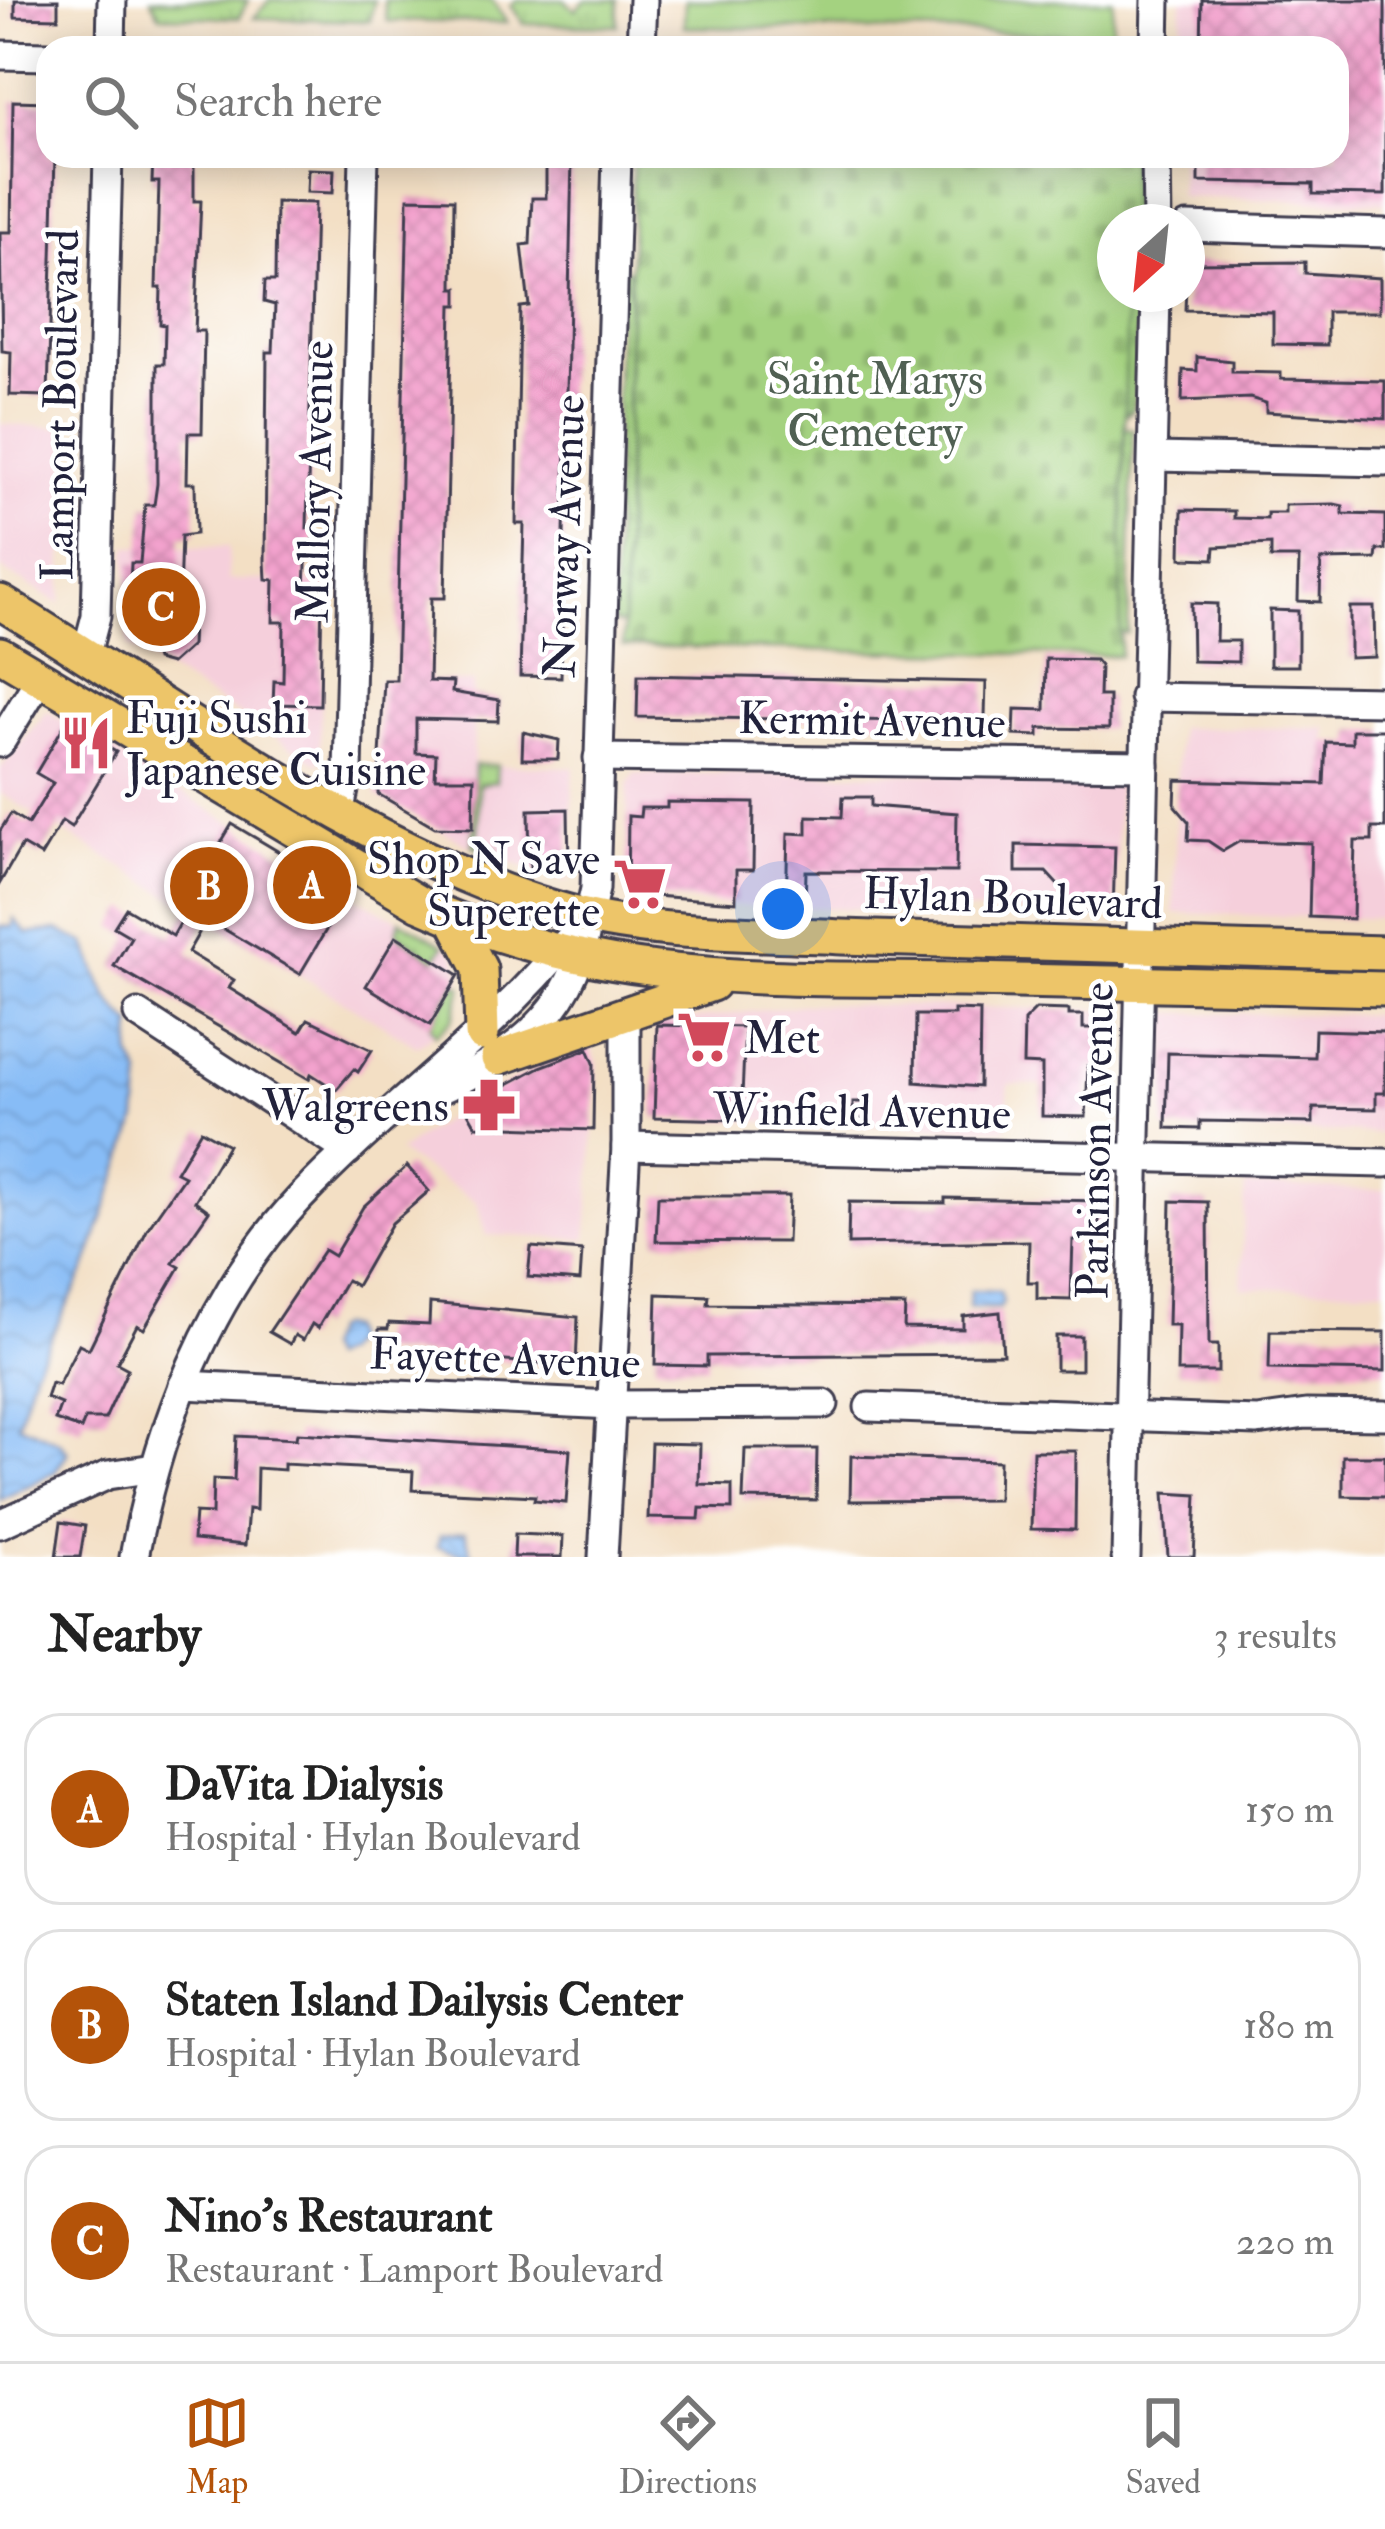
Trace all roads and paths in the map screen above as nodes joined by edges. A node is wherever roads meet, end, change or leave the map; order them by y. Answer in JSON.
{"nodes":[{"id":1,"x":112,"y":0,"type":"edge"},
{"id":2,"x":643,"y":0,"type":"edge"},
{"id":3,"x":1156,"y":0,"type":"edge"},
{"id":4,"x":111,"y":36,"type":"edge"},
{"id":5,"x":642,"y":36,"type":"edge"},
{"id":6,"x":1155,"y":36,"type":"edge"},
{"id":7,"x":0,"y":56,"type":"edge"},
{"id":8,"x":36,"y":56,"type":"edge"},
{"id":9,"x":108,"y":168,"type":"edge"},
{"id":10,"x":364,"y":168,"type":"edge"},
{"id":11,"x":617,"y":168,"type":"edge"},
{"id":12,"x":1156,"y":168,"type":"edge"},
{"id":13,"x":1157,"y":204,"type":"edge"},
{"id":14,"x":1205,"y":227,"type":"edge"},
{"id":15,"x":1385,"y":232,"type":"edge"},
{"id":16,"x":1156,"y":312,"type":"edge"},
{"id":17,"x":1154,"y":457,"type":"junction"},
{"id":18,"x":1385,"y":462,"type":"edge"},
{"id":19,"x":0,"y":602,"type":"edge"},
{"id":20,"x":0,"y":654,"type":"edge"},
{"id":21,"x":86,"y":654,"type":"junction"},
{"id":22,"x":40,"y":678,"type":"junction"},
{"id":23,"x":1144,"y":698,"type":"junction"},
{"id":24,"x":1385,"y":701,"type":"edge"},
{"id":25,"x":0,"y":743,"type":"edge"},
{"id":26,"x":598,"y":758,"type":"junction"},
{"id":27,"x":1145,"y":765,"type":"junction"},
{"id":28,"x":340,"y":809,"type":"junction"},
{"id":29,"x":588,"y":916,"type":"junction"},
{"id":30,"x":454,"y":919,"type":"junction"},
{"id":31,"x":1141,"y":947,"type":"junction"},
{"id":32,"x":1385,"y":953,"type":"edge"},
{"id":33,"x":569,"y":956,"type":"junction"},
{"id":34,"x":730,"y":978,"type":"junction"},
{"id":35,"x":1140,"y":983,"type":"junction"},
{"id":36,"x":1385,"y":989,"type":"edge"},
{"id":37,"x":626,"y":1011,"type":"junction"},
{"id":38,"x":137,"y":1014,"type":"dead end"},
{"id":39,"x":490,"y":1046,"type":"junction"},
{"id":40,"x":626,"y":1146,"type":"junction"},
{"id":41,"x":348,"y":1151,"type":"junction"},
{"id":42,"x":1137,"y":1158,"type":"junction"},
{"id":43,"x":1385,"y":1163,"type":"edge"},
{"id":44,"x":184,"y":1385,"type":"junction"},
{"id":45,"x":824,"y":1404,"type":"dead end"},
{"id":46,"x":613,"y":1405,"type":"junction"},
{"id":47,"x":869,"y":1407,"type":"dead end"},
{"id":48,"x":1130,"y":1415,"type":"junction"},
{"id":49,"x":1385,"y":1415,"type":"edge"},
{"id":50,"x":154,"y":1468,"type":"junction"},
{"id":51,"x":0,"y":1524,"type":"edge"},
{"id":52,"x":134,"y":1557,"type":"edge"},
{"id":53,"x":603,"y":1557,"type":"edge"},
{"id":54,"x":1126,"y":1557,"type":"edge"}],
"edges":[{"from":1,"to":4,"type":"street"},
{"from":2,"to":5,"type":"street"},
{"from":3,"to":6,"type":"street"},
{"from":7,"to":8,"type":"street"},
{"from":9,"to":21,"type":"street","name":"Lamport Boulevard"},
{"from":10,"to":28,"type":"street","name":"Mallory Avenue"},
{"from":11,"to":26,"type":"street","name":"Norway Avenue"},
{"from":12,"to":13,"type":"street"},
{"from":14,"to":15,"type":"street"},
{"from":16,"to":17,"type":"street","name":"Parkinson Avenue"},
{"from":17,"to":18,"type":"street"},
{"from":17,"to":23,"type":"street","name":"Parkinson Avenue"},
{"from":19,"to":21,"type":"main road","name":"Hylan Boulevard"},
{"from":20,"to":22,"type":"main road","name":"Hylan Boulevard"},
{"from":21,"to":28,"type":"main road","name":"Hylan Boulevard"},
{"from":22,"to":25,"type":"street"},
{"from":22,"to":30,"type":"main road","name":"Hylan Boulevard"},
{"from":23,"to":24,"type":"street"},
{"from":23,"to":27,"type":"street","name":"Parkinson Avenue"},
{"from":26,"to":27,"type":"street","name":"Kermit Avenue"},
{"from":26,"to":29,"type":"street","name":"Norway Avenue"},
{"from":27,"to":31,"type":"street","name":"Parkinson Avenue"},
{"from":28,"to":29,"type":"main road","name":"Hylan Boulevard"},
{"from":29,"to":31,"type":"main road","name":"Hylan Boulevard"},
{"from":29,"to":33,"type":"street","name":"Norway Avenue"},
{"from":30,"to":33,"type":"main road","name":"Hylan Boulevard"},
{"from":30,"to":39,"type":"main road"},
{"from":31,"to":32,"type":"main road","name":"Hylan Boulevard"},
{"from":31,"to":35,"type":"street","name":"Parkinson Avenue"},
{"from":33,"to":34,"type":"main road","name":"Hylan Boulevard"},
{"from":33,"to":39,"type":"street"},
{"from":34,"to":35,"type":"main road","name":"Hylan Boulevard"},
{"from":34,"to":37,"type":"main road"},
{"from":35,"to":36,"type":"main road","name":"Hylan Boulevard"},
{"from":35,"to":42,"type":"street","name":"Parkinson Avenue"},
{"from":37,"to":39,"type":"main road"},
{"from":37,"to":40,"type":"street"},
{"from":38,"to":41,"type":"street"},
{"from":39,"to":41,"type":"street"},
{"from":40,"to":42,"type":"street","name":"Winfield Avenue"},
{"from":40,"to":46,"type":"street"},
{"from":41,"to":44,"type":"street"},
{"from":42,"to":43,"type":"street","name":"Winfield Avenue"},
{"from":42,"to":48,"type":"street","name":"Parkinson Avenue"},
{"from":44,"to":46,"type":"street","name":"Fayette Avenue"},
{"from":44,"to":50,"type":"street"},
{"from":45,"to":46,"type":"street","name":"Fayette Avenue"},
{"from":46,"to":53,"type":"street"},
{"from":47,"to":48,"type":"street"},
{"from":48,"to":49,"type":"street"},
{"from":48,"to":54,"type":"street","name":"Parkinson Avenue"},
{"from":50,"to":51,"type":"street"},
{"from":50,"to":52,"type":"street"}]}
